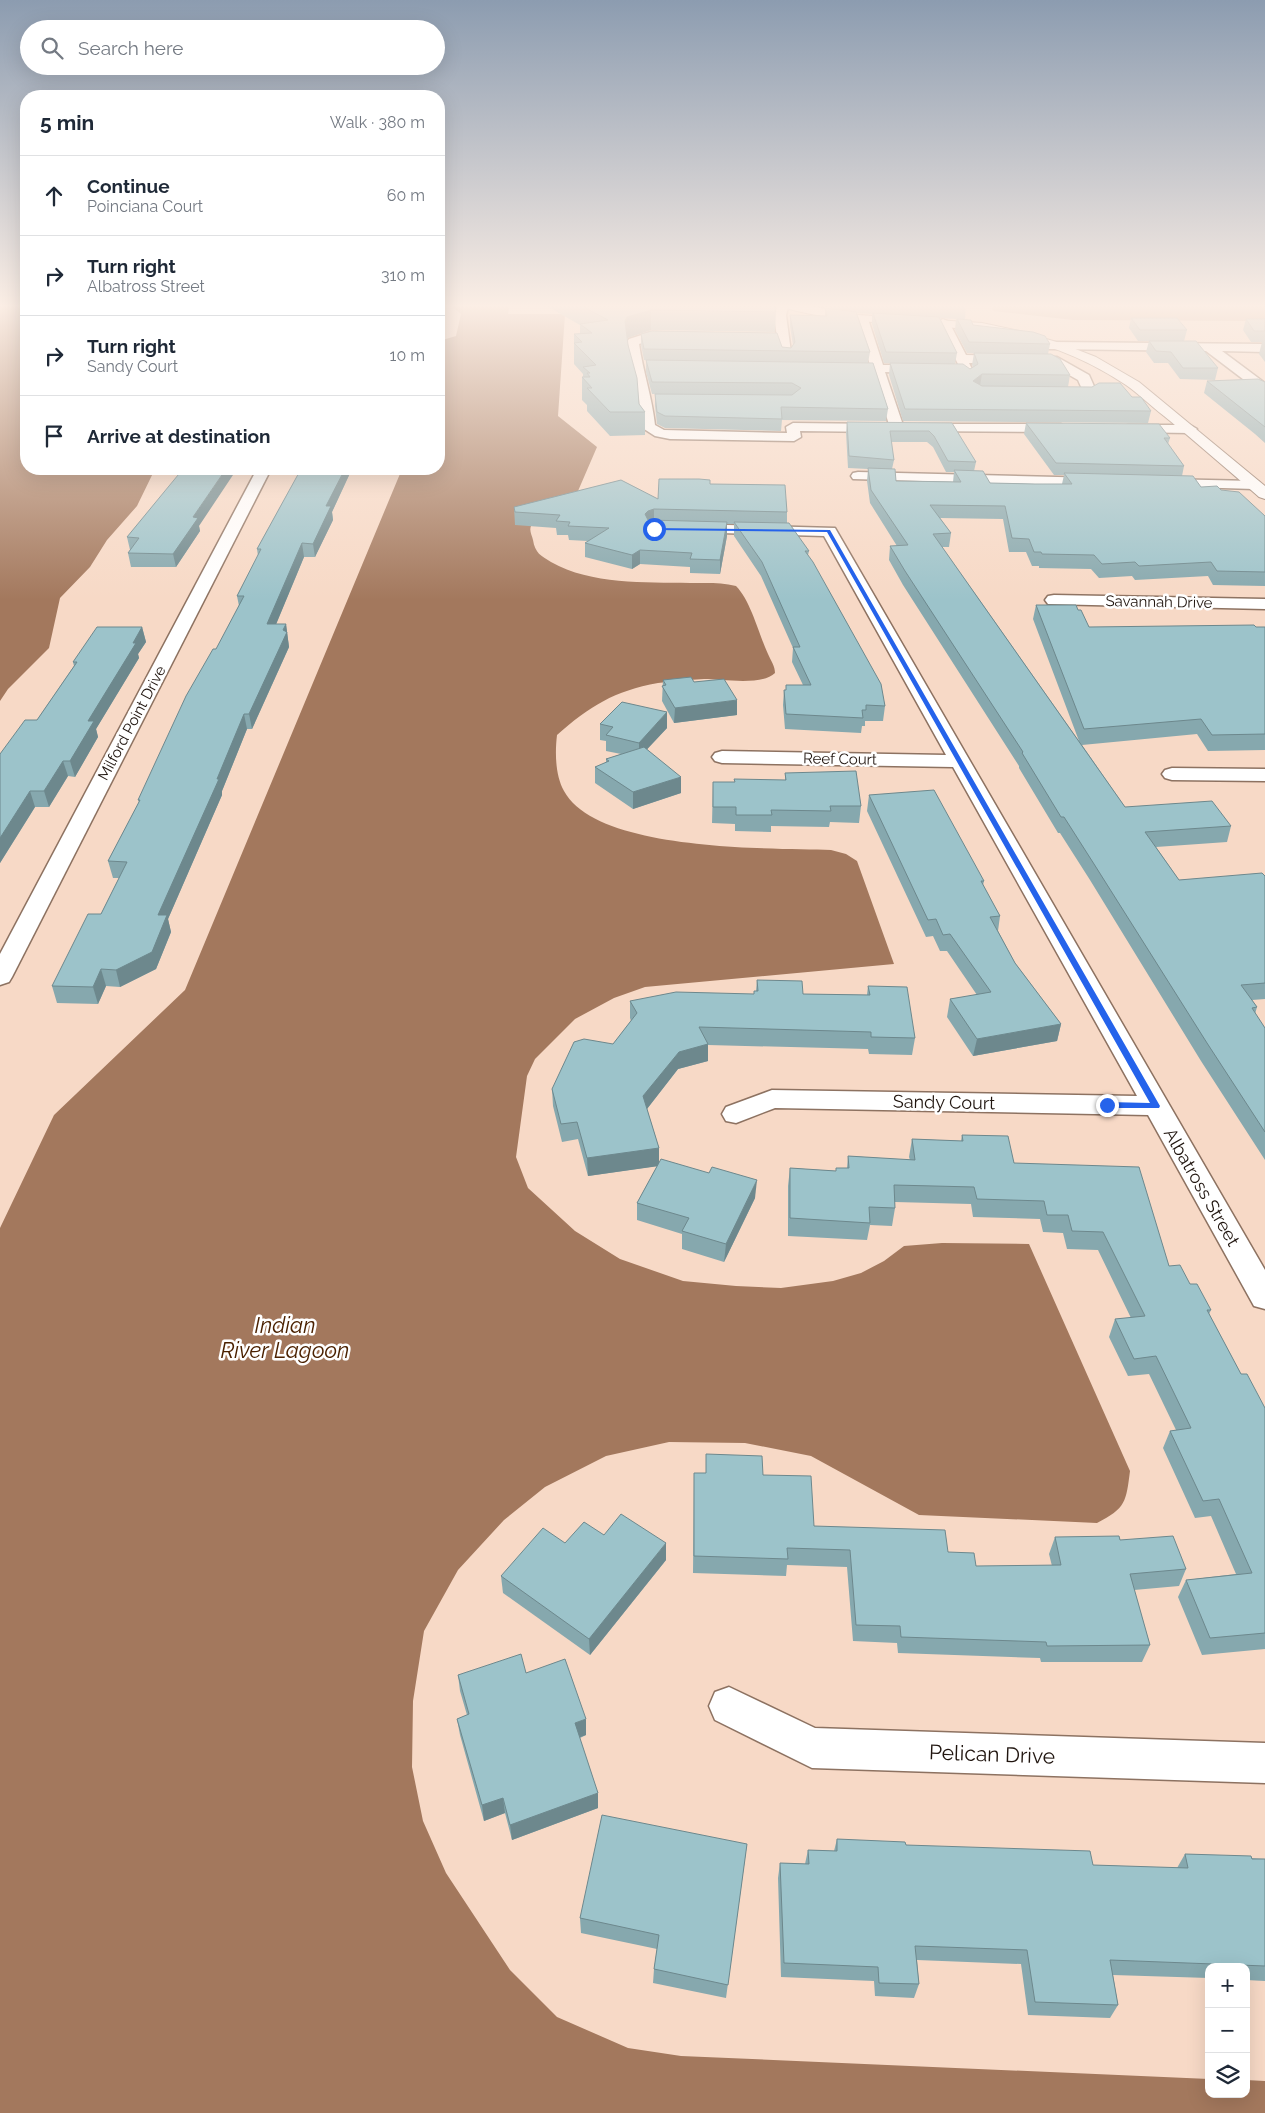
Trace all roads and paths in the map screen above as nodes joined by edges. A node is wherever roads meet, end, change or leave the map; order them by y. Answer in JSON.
{"nodes":[{"id":1,"x":651,"y":403,"type":"edge"},
{"id":2,"x":889,"y":403,"type":"edge"},
{"id":3,"x":1156,"y":403,"type":"edge"},
{"id":4,"x":897,"y":428,"type":"junction"},
{"id":5,"x":1076,"y":428,"type":"edge"},
{"id":6,"x":1114,"y":429,"type":"edge"},
{"id":7,"x":1190,"y":430,"type":"junction"},
{"id":8,"x":261,"y":475,"type":"edge"},
{"id":9,"x":858,"y":476,"type":"dead end"},
{"id":10,"x":1112,"y":482,"type":"edge"},
{"id":11,"x":1152,"y":483,"type":"edge"},
{"id":12,"x":1260,"y":490,"type":"edge"},
{"id":13,"x":673,"y":529,"type":"edge"},
{"id":14,"x":1054,"y":600,"type":"dead end"},
{"id":15,"x":1265,"y":604,"type":"edge"},
{"id":16,"x":722,"y":756,"type":"dead end"},
{"id":17,"x":959,"y":760,"type":"junction"},
{"id":18,"x":1172,"y":774,"type":"dead end"},
{"id":19,"x":1265,"y":775,"type":"edge"},
{"id":20,"x":0,"y":977,"type":"edge"},
{"id":21,"x":1156,"y":1106,"type":"junction"},
{"id":22,"x":736,"y":1114,"type":"dead end"},
{"id":23,"x":1265,"y":1297,"type":"edge"},
{"id":24,"x":730,"y":1706,"type":"dead end"},
{"id":25,"x":1265,"y":1763,"type":"edge"}],
"edges":[{"from":1,"to":4,"type":"street"},
{"from":2,"to":4,"type":"street"},
{"from":3,"to":7,"type":"street"},
{"from":4,"to":5,"type":"street"},
{"from":6,"to":7,"type":"street"},
{"from":7,"to":12,"type":"street"},
{"from":8,"to":20,"type":"street","name":"Milford Point Drive"},
{"from":9,"to":10,"type":"street"},
{"from":11,"to":12,"type":"street"},
{"from":13,"to":17,"type":"street","name":"Albatross Street"},
{"from":14,"to":15,"type":"street","name":"Savannah Drive"},
{"from":16,"to":17,"type":"street","name":"Reef Court"},
{"from":17,"to":21,"type":"street","name":"Albatross Street"},
{"from":18,"to":19,"type":"street"},
{"from":21,"to":22,"type":"street","name":"Sandy Court"},
{"from":21,"to":23,"type":"street","name":"Albatross Street"},
{"from":24,"to":25,"type":"street","name":"Pelican Drive"}]}
